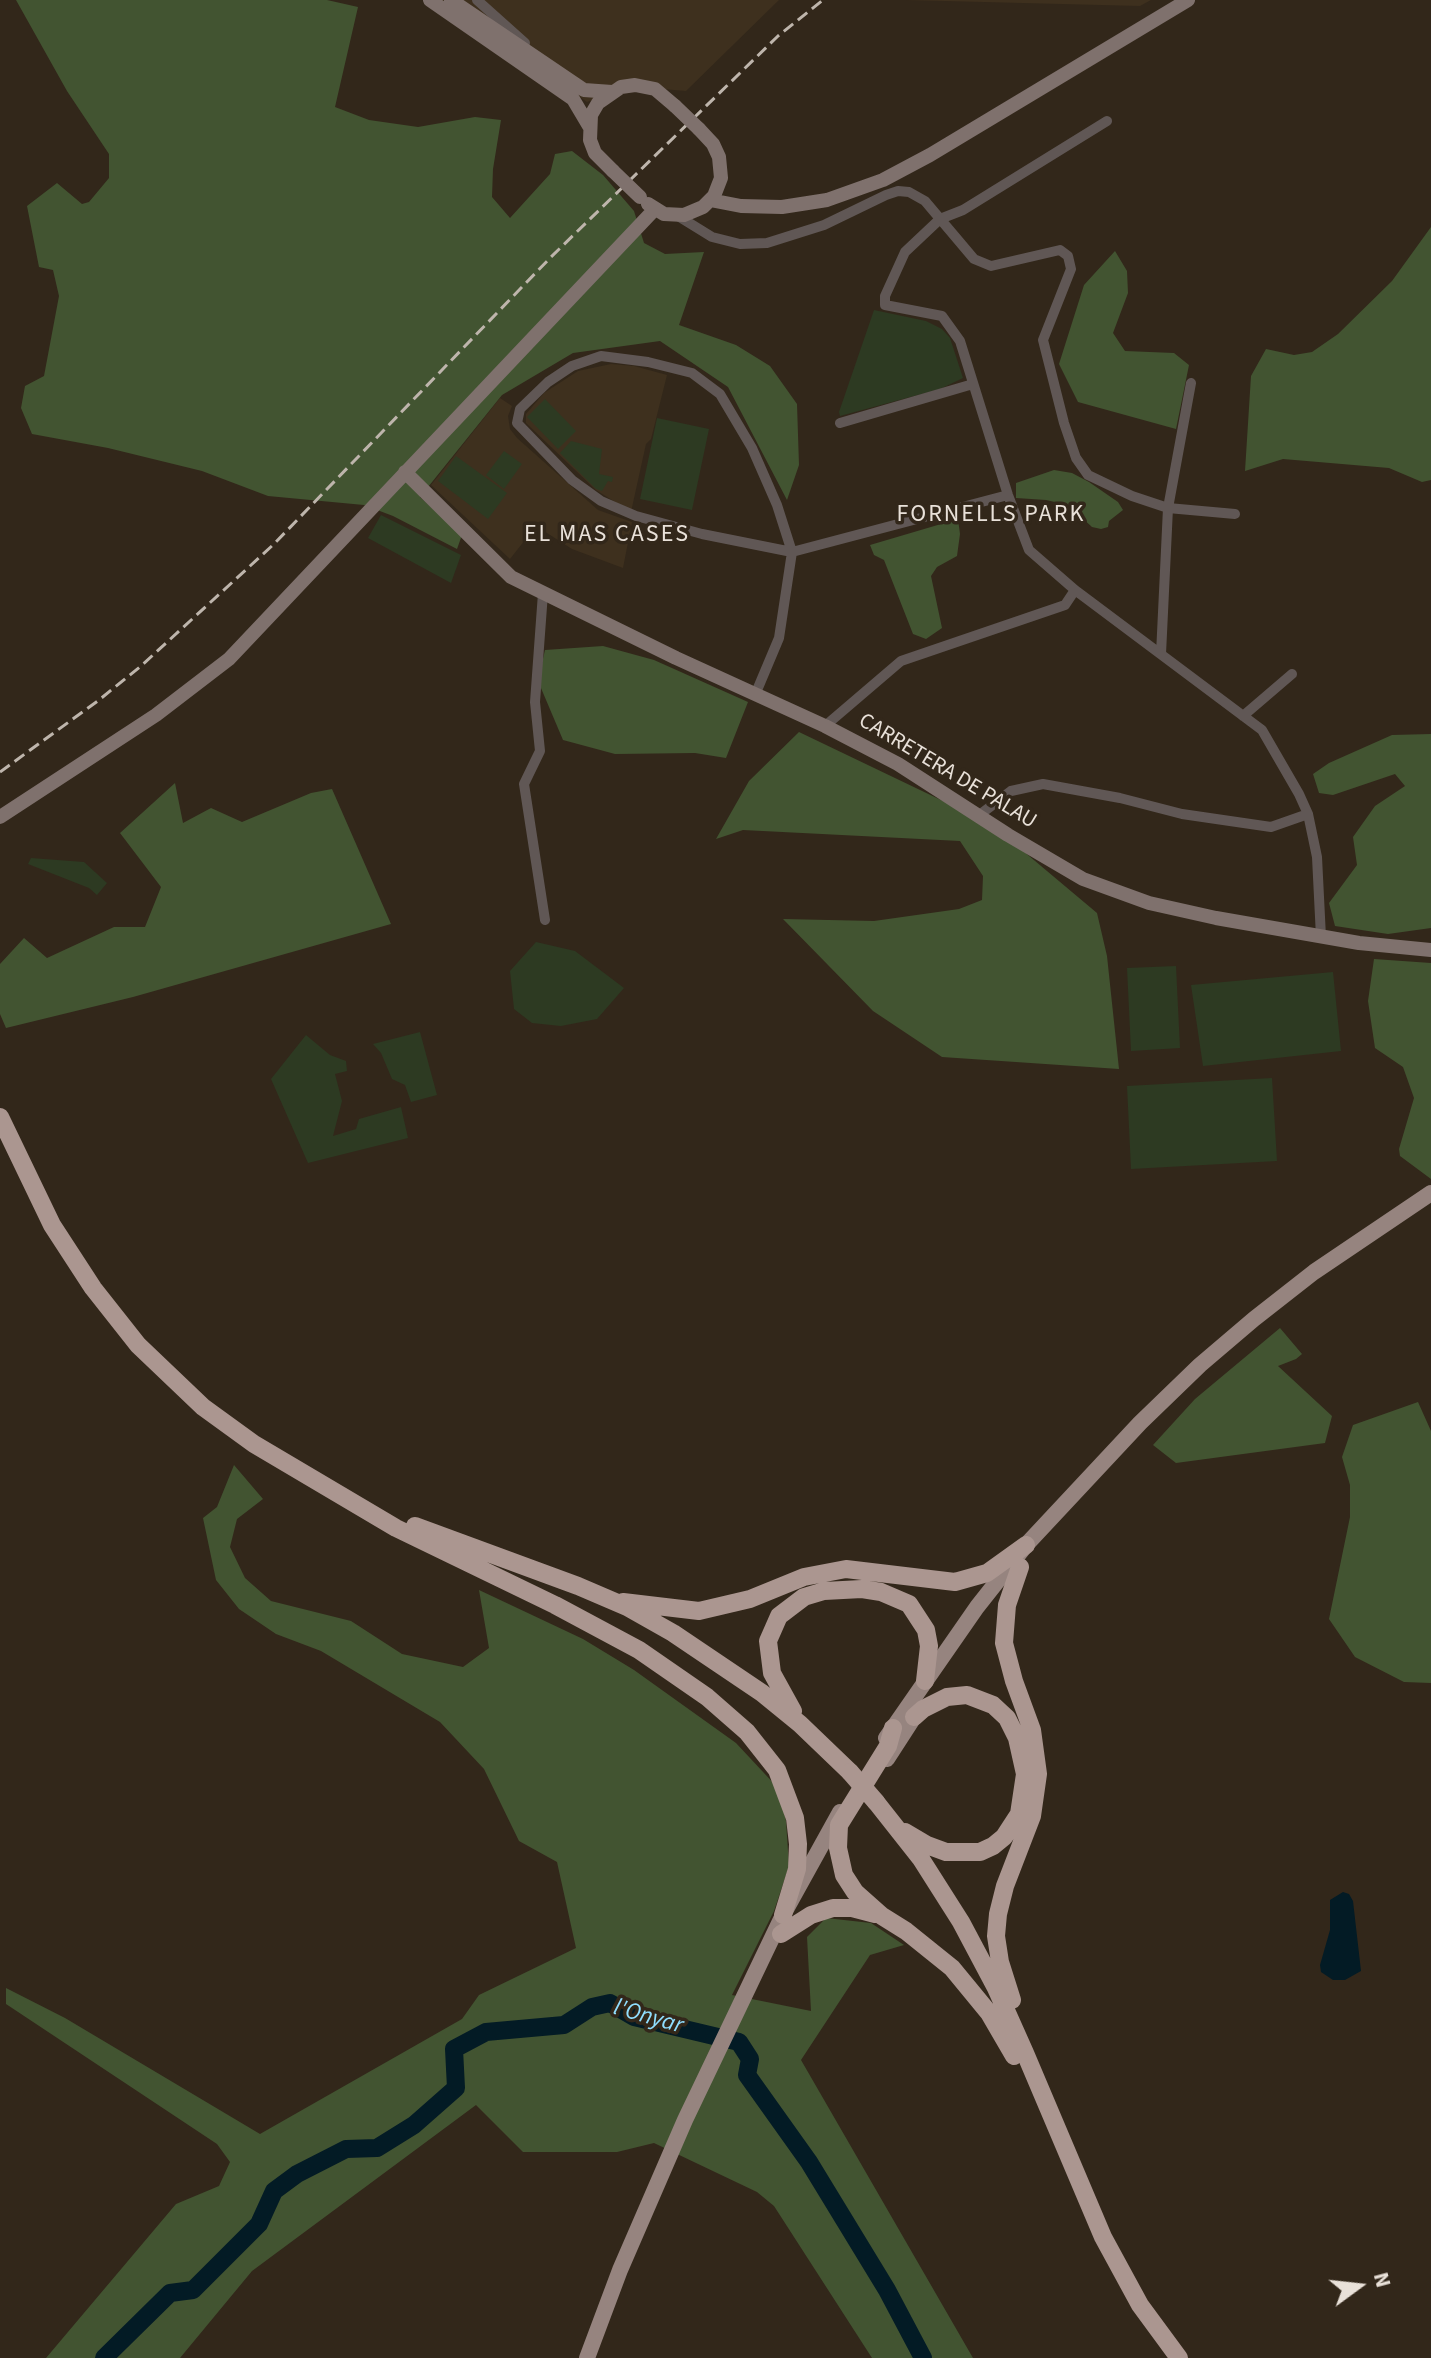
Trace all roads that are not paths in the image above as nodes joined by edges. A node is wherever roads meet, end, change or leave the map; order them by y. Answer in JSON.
{"nodes":[{"id":1,"x":430,"y":0,"type":"edge"},
{"id":2,"x":451,"y":0,"type":"edge"},
{"id":3,"x":477,"y":0,"type":"edge"},
{"id":4,"x":1188,"y":0,"type":"edge"},
{"id":5,"x":551,"y":69,"type":"junction"},
{"id":6,"x":612,"y":92,"type":"junction"},
{"id":7,"x":1107,"y":121,"type":"dead end"},
{"id":8,"x":589,"y":126,"type":"junction"},
{"id":9,"x":720,"y":180,"type":"junction"},
{"id":10,"x":710,"y":200,"type":"junction"},
{"id":11,"x":764,"y":207,"type":"junction"},
{"id":12,"x":654,"y":210,"type":"junction"},
{"id":13,"x":677,"y":216,"type":"junction"},
{"id":14,"x":940,"y":219,"type":"junction"},
{"id":15,"x":1191,"y":383,"type":"dead end"},
{"id":16,"x":973,"y":384,"type":"junction"},
{"id":17,"x":840,"y":423,"type":"dead end"},
{"id":18,"x":405,"y":472,"type":"junction"},
{"id":19,"x":1008,"y":495,"type":"junction"},
{"id":20,"x":1168,"y":508,"type":"junction"},
{"id":21,"x":1235,"y":514,"type":"dead end"},
{"id":22,"x":792,"y":552,"type":"junction"},
{"id":23,"x":1075,"y":590,"type":"junction"},
{"id":24,"x":543,"y":593,"type":"junction"},
{"id":25,"x":1161,"y":654,"type":"junction"},
{"id":26,"x":1292,"y":674,"type":"dead end"},
{"id":27,"x":755,"y":695,"type":"junction"},
{"id":28,"x":1243,"y":716,"type":"junction"},
{"id":29,"x":825,"y":726,"type":"junction"},
{"id":30,"x":1308,"y":814,"type":"junction"},
{"id":31,"x":978,"y":816,"type":"junction"},
{"id":32,"x":0,"y":817,"type":"edge"},
{"id":33,"x":545,"y":920,"type":"dead end"},
{"id":34,"x":1321,"y":937,"type":"junction"},
{"id":35,"x":1431,"y":950,"type":"edge"},
{"id":36,"x":0,"y":1117,"type":"edge"},
{"id":37,"x":1431,"y":1193,"type":"edge"},
{"id":38,"x":1073,"y":1495,"type":"junction"},
{"id":39,"x":353,"y":1502,"type":"junction"},
{"id":40,"x":1026,"y":1545,"type":"junction"},
{"id":41,"x":1020,"y":1567,"type":"junction"},
{"id":42,"x":612,"y":1601,"type":"junction"},
{"id":43,"x":925,"y":1681,"type":"junction"},
{"id":44,"x":914,"y":1717,"type":"junction"},
{"id":45,"x":800,"y":1724,"type":"junction"},
{"id":46,"x":893,"y":1728,"type":"junction"},
{"id":47,"x":897,"y":1827,"type":"junction"},
{"id":48,"x":838,"y":1836,"type":"junction"},
{"id":49,"x":882,"y":1916,"type":"junction"},
{"id":50,"x":782,"y":1924,"type":"junction"},
{"id":51,"x":1025,"y":2053,"type":"junction"},
{"id":52,"x":1103,"y":2237,"type":"junction"},
{"id":53,"x":587,"y":2358,"type":"edge"},
{"id":54,"x":1179,"y":2358,"type":"edge"}],
"edges":[{"from":1,"to":8,"type":"street"},
{"from":2,"to":5,"type":"street"},
{"from":3,"to":5,"type":"street"},
{"from":4,"to":11,"type":"street"},
{"from":5,"to":6,"type":"street"},
{"from":6,"to":8,"type":"street"},
{"from":6,"to":9,"type":"street","bridge":true},
{"from":7,"to":14,"type":"street"},
{"from":8,"to":12,"type":"street","bridge":true},
{"from":9,"to":10,"type":"street"},
{"from":9,"to":11,"type":"street"},
{"from":10,"to":11,"type":"street"},
{"from":10,"to":13,"type":"street"},
{"from":12,"to":13,"type":"street"},
{"from":12,"to":18,"type":"street"},
{"from":13,"to":14,"type":"street"},
{"from":14,"to":16,"type":"street"},
{"from":14,"to":20,"type":"street"},
{"from":15,"to":20,"type":"street"},
{"from":16,"to":17,"type":"street"},
{"from":16,"to":19,"type":"street"},
{"from":18,"to":24,"type":"street","name":"CARRETERA DE PALAU"},
{"from":18,"to":32,"type":"street"},
{"from":19,"to":22,"type":"street"},
{"from":19,"to":23,"type":"street"},
{"from":20,"to":21,"type":"street"},
{"from":20,"to":25,"type":"street"},
{"from":22,"to":22,"type":"street"},
{"from":22,"to":27,"type":"street"},
{"from":23,"to":25,"type":"street"},
{"from":23,"to":29,"type":"street"},
{"from":24,"to":27,"type":"street","name":"CARRETERA DE PALAU"},
{"from":24,"to":33,"type":"street"},
{"from":25,"to":28,"type":"street"},
{"from":26,"to":28,"type":"street"},
{"from":27,"to":29,"type":"street","name":"CARRETERA DE PALAU"},
{"from":28,"to":30,"type":"street"},
{"from":29,"to":31,"type":"street","name":"CARRETERA DE PALAU"},
{"from":30,"to":31,"type":"street"},
{"from":30,"to":34,"type":"street"},
{"from":31,"to":34,"type":"street","name":"CARRETERA DE PALAU"},
{"from":34,"to":35,"type":"street","name":"CARRETERA DE PALAU"},
{"from":36,"to":39,"type":"highway"},
{"from":37,"to":38,"type":"main road"},
{"from":38,"to":40,"type":"main road"},
{"from":38,"to":41,"type":"main road"},
{"from":39,"to":42,"type":"highway"},
{"from":39,"to":50,"type":"highway"},
{"from":40,"to":42,"type":"highway"},
{"from":40,"to":43,"type":"main road"},
{"from":41,"to":44,"type":"main road"},
{"from":41,"to":51,"type":"highway"},
{"from":42,"to":45,"type":"highway"},
{"from":43,"to":45,"type":"highway"},
{"from":43,"to":46,"type":"main road"},
{"from":44,"to":47,"type":"highway"},
{"from":44,"to":48,"type":"main road"},
{"from":45,"to":47,"type":"highway","bridge":true},
{"from":46,"to":48,"type":"highway"},
{"from":46,"to":50,"type":"main road"},
{"from":47,"to":51,"type":"highway"},
{"from":48,"to":49,"type":"highway"},
{"from":48,"to":50,"type":"main road"},
{"from":49,"to":50,"type":"highway"},
{"from":49,"to":52,"type":"highway"},
{"from":50,"to":53,"type":"main road"},
{"from":51,"to":52,"type":"highway"},
{"from":52,"to":54,"type":"highway"}]}
